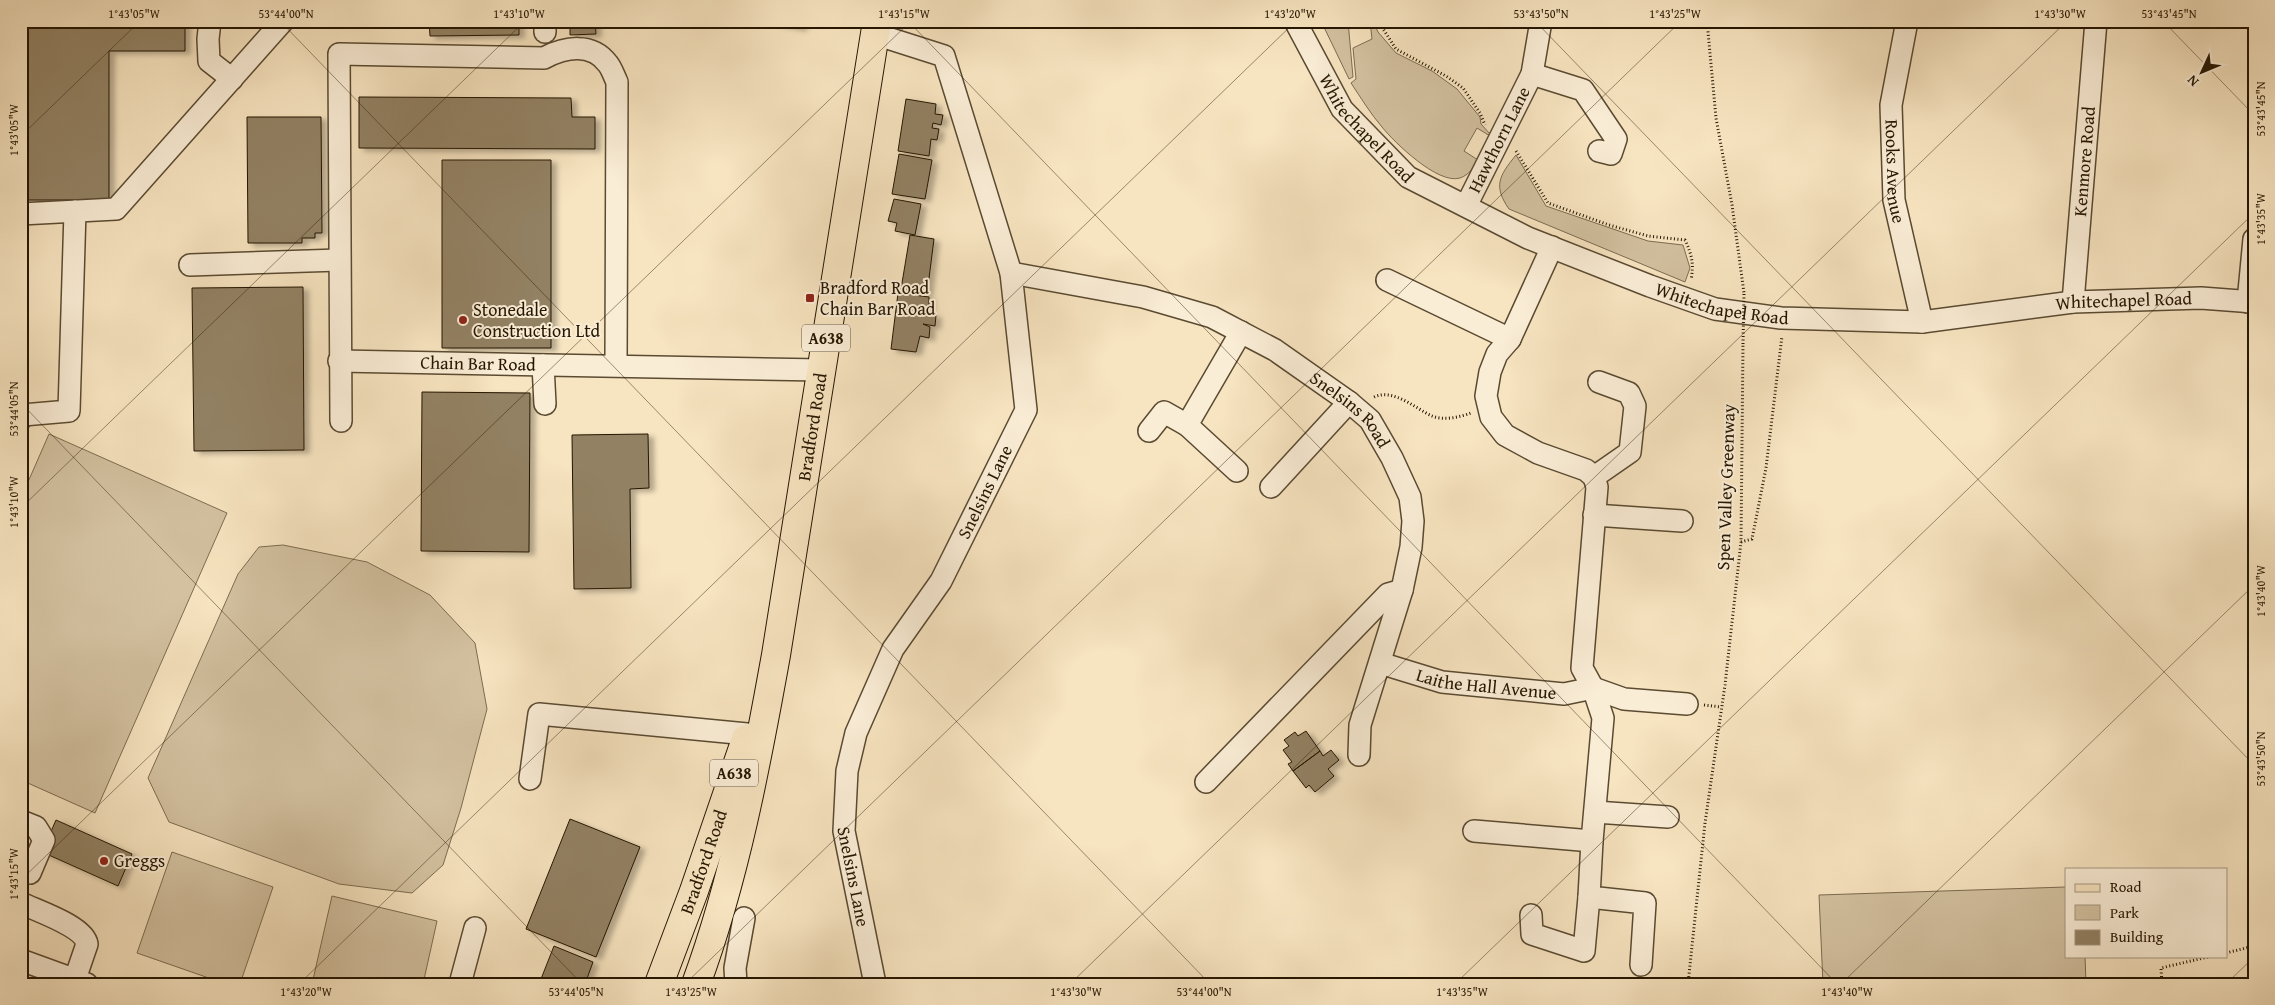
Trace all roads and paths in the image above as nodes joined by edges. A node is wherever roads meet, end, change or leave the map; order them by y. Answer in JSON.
{"nodes":[{"id":1,"x":210,"y":21,"type":"edge"},
{"id":2,"x":283,"y":21,"type":"edge"},
{"id":3,"x":1378,"y":21,"type":"edge"},
{"id":4,"x":1541,"y":21,"type":"edge"},
{"id":5,"x":1707,"y":21,"type":"edge"},
{"id":6,"x":1907,"y":21,"type":"edge"},
{"id":7,"x":2096,"y":21,"type":"edge"},
{"id":8,"x":1297,"y":22,"type":"edge"},
{"id":9,"x":876,"y":27,"type":"edge"},
{"id":10,"x":1532,"y":74,"type":"junction"},
{"id":11,"x":232,"y":79,"type":"junction"},
{"id":12,"x":1490,"y":130,"type":"dead end"},
{"id":13,"x":1516,"y":151,"type":"dead end"},
{"id":14,"x":1599,"y":152,"type":"dead end"},
{"id":15,"x":1466,"y":206,"type":"junction"},
{"id":16,"x":75,"y":211,"type":"junction"},
{"id":17,"x":21,"y":214,"type":"edge"},
{"id":18,"x":2254,"y":239,"type":"edge"},
{"id":19,"x":1552,"y":247,"type":"junction"},
{"id":20,"x":339,"y":260,"type":"junction"},
{"id":21,"x":190,"y":265,"type":"dead end"},
{"id":22,"x":1011,"y":273,"type":"junction"},
{"id":23,"x":1387,"y":280,"type":"dead end"},
{"id":24,"x":1689,"y":286,"type":"dead end"},
{"id":25,"x":2073,"y":302,"type":"junction"},
{"id":26,"x":2251,"y":302,"type":"edge"},
{"id":27,"x":1781,"y":318,"type":"junction"},
{"id":28,"x":1922,"y":322,"type":"junction"},
{"id":29,"x":1241,"y":332,"type":"junction"},
{"id":30,"x":1510,"y":339,"type":"junction"},
{"id":31,"x":340,"y":361,"type":"junction"},
{"id":32,"x":543,"y":365,"type":"junction"},
{"id":33,"x":616,"y":365,"type":"junction"},
{"id":34,"x":821,"y":370,"type":"junction"},
{"id":35,"x":1599,"y":382,"type":"dead end"},
{"id":36,"x":545,"y":404,"type":"dead end"},
{"id":37,"x":1352,"y":405,"type":"junction"},
{"id":38,"x":1488,"y":407,"type":"junction"},
{"id":39,"x":21,"y":419,"type":"edge"},
{"id":40,"x":340,"y":421,"type":"dead end"},
{"id":41,"x":1187,"y":425,"type":"junction"},
{"id":42,"x":1149,"y":431,"type":"dead end"},
{"id":43,"x":1237,"y":471,"type":"dead end"},
{"id":44,"x":1594,"y":477,"type":"junction"},
{"id":45,"x":1271,"y":487,"type":"dead end"},
{"id":46,"x":1594,"y":514,"type":"junction"},
{"id":47,"x":1682,"y":521,"type":"dead end"},
{"id":48,"x":1741,"y":542,"type":"junction"},
{"id":49,"x":1402,"y":590,"type":"junction"},
{"id":50,"x":776,"y":655,"type":"junction"},
{"id":51,"x":1380,"y":663,"type":"junction"},
{"id":52,"x":1593,"y":688,"type":"junction"},
{"id":53,"x":1687,"y":704,"type":"dead end"},
{"id":54,"x":747,"y":734,"type":"junction"},
{"id":55,"x":1359,"y":755,"type":"dead end"},
{"id":56,"x":530,"y":779,"type":"dead end"},
{"id":57,"x":1206,"y":782,"type":"dead end"},
{"id":58,"x":1595,"y":812,"type":"junction"},
{"id":59,"x":1668,"y":817,"type":"dead end"},
{"id":60,"x":21,"y":821,"type":"edge"},
{"id":61,"x":1474,"y":831,"type":"dead end"},
{"id":62,"x":1592,"y":842,"type":"junction"},
{"id":63,"x":30,"y":873,"type":"dead end"},
{"id":64,"x":1589,"y":897,"type":"junction"},
{"id":65,"x":21,"y":903,"type":"edge"},
{"id":66,"x":1531,"y":915,"type":"dead end"},
{"id":67,"x":744,"y":918,"type":"dead end"},
{"id":68,"x":474,"y":928,"type":"dead end"},
{"id":69,"x":2254,"y":946,"type":"edge"},
{"id":70,"x":2228,"y":952,"type":"edge"},
{"id":71,"x":2204,"y":958,"type":"edge"},
{"id":72,"x":21,"y":960,"type":"edge"},
{"id":73,"x":1641,"y":965,"type":"dead end"},
{"id":74,"x":81,"y":982,"type":"edge"},
{"id":75,"x":460,"y":984,"type":"edge"},
{"id":76,"x":659,"y":984,"type":"edge"},
{"id":77,"x":696,"y":984,"type":"edge"},
{"id":78,"x":736,"y":984,"type":"edge"},
{"id":79,"x":875,"y":984,"type":"edge"},
{"id":80,"x":1688,"y":984,"type":"edge"},
{"id":81,"x":2162,"y":984,"type":"edge"}],
"edges":[{"from":1,"to":11,"type":"street"},
{"from":2,"to":11,"type":"street"},
{"from":3,"to":12,"type":"path"},
{"from":4,"to":10,"type":"street","name":"Hawthorn Lane"},
{"from":5,"to":48,"type":"path","name":"Spen Valley Greenway","bridge":true},
{"from":6,"to":28,"type":"street","name":"Rooks Avenue"},
{"from":7,"to":25,"type":"street","name":"Kenmore Road"},
{"from":8,"to":15,"type":"street","name":"Whitechapel Road"},
{"from":9,"to":22,"type":"street","name":"Snelsins Lane"},
{"from":9,"to":34,"type":"main road","name":"Bradford Road","number":"A638"},
{"from":10,"to":14,"type":"street","name":"Hawthorn Lane"},
{"from":10,"to":15,"type":"street","name":"Hawthorn Lane"},
{"from":11,"to":16,"type":"street"},
{"from":13,"to":24,"type":"path"},
{"from":15,"to":19,"type":"street","name":"Whitechapel Road"},
{"from":16,"to":17,"type":"street"},
{"from":16,"to":39,"type":"street"},
{"from":18,"to":26,"type":"street"},
{"from":19,"to":27,"type":"street","name":"Whitechapel Road"},
{"from":19,"to":30,"type":"street"},
{"from":20,"to":21,"type":"street"},
{"from":20,"to":31,"type":"street"},
{"from":20,"to":33,"type":"street"},
{"from":22,"to":29,"type":"street","name":"Snelsins Road"},
{"from":22,"to":79,"type":"street","name":"Snelsins Lane"},
{"from":23,"to":30,"type":"street"},
{"from":25,"to":26,"type":"street","name":"Whitechapel Road"},
{"from":25,"to":28,"type":"street","name":"Whitechapel Road"},
{"from":27,"to":28,"type":"street","name":"Whitechapel Road"},
{"from":27,"to":48,"type":"path"},
{"from":29,"to":37,"type":"street","name":"Snelsins Road"},
{"from":29,"to":41,"type":"street"},
{"from":30,"to":38,"type":"street"},
{"from":31,"to":32,"type":"street","name":"Chain Bar Road"},
{"from":31,"to":40,"type":"street"},
{"from":32,"to":33,"type":"street","name":"Chain Bar Road"},
{"from":32,"to":36,"type":"street"},
{"from":33,"to":34,"type":"street","name":"Chain Bar Road"},
{"from":34,"to":50,"type":"main road","name":"Bradford Road","number":"A638"},
{"from":35,"to":44,"type":"street"},
{"from":37,"to":38,"type":"path"},
{"from":37,"to":45,"type":"street"},
{"from":37,"to":49,"type":"street","name":"Snelsins Road"},
{"from":38,"to":44,"type":"street"},
{"from":41,"to":42,"type":"street"},
{"from":41,"to":43,"type":"street"},
{"from":44,"to":46,"type":"street"},
{"from":46,"to":47,"type":"street"},
{"from":46,"to":52,"type":"street"},
{"from":48,"to":80,"type":"path","name":"Spen Valley Greenway"},
{"from":49,"to":51,"type":"street","name":"Snelsins Road"},
{"from":49,"to":57,"type":"street"},
{"from":50,"to":54,"type":"main road","name":"Bradford Road","number":"A638"},
{"from":50,"to":77,"type":"main road","name":"Bradford Road"},
{"from":51,"to":52,"type":"street","name":"Laithe Hall Avenue"},
{"from":51,"to":55,"type":"street","name":"Snelsins Road"},
{"from":52,"to":53,"type":"street"},
{"from":52,"to":58,"type":"street"},
{"from":54,"to":56,"type":"street"},
{"from":54,"to":76,"type":"main road","name":"Bradford Road","number":"A638"},
{"from":58,"to":59,"type":"street"},
{"from":58,"to":62,"type":"street"},
{"from":60,"to":63,"type":"street"},
{"from":61,"to":62,"type":"street"},
{"from":62,"to":64,"type":"street"},
{"from":64,"to":66,"type":"street"},
{"from":64,"to":73,"type":"street"},
{"from":65,"to":74,"type":"street"},
{"from":67,"to":78,"type":"street"},
{"from":68,"to":75,"type":"street"},
{"from":69,"to":70,"type":"path"},
{"from":71,"to":81,"type":"path"},
{"from":72,"to":74,"type":"street"}]}
